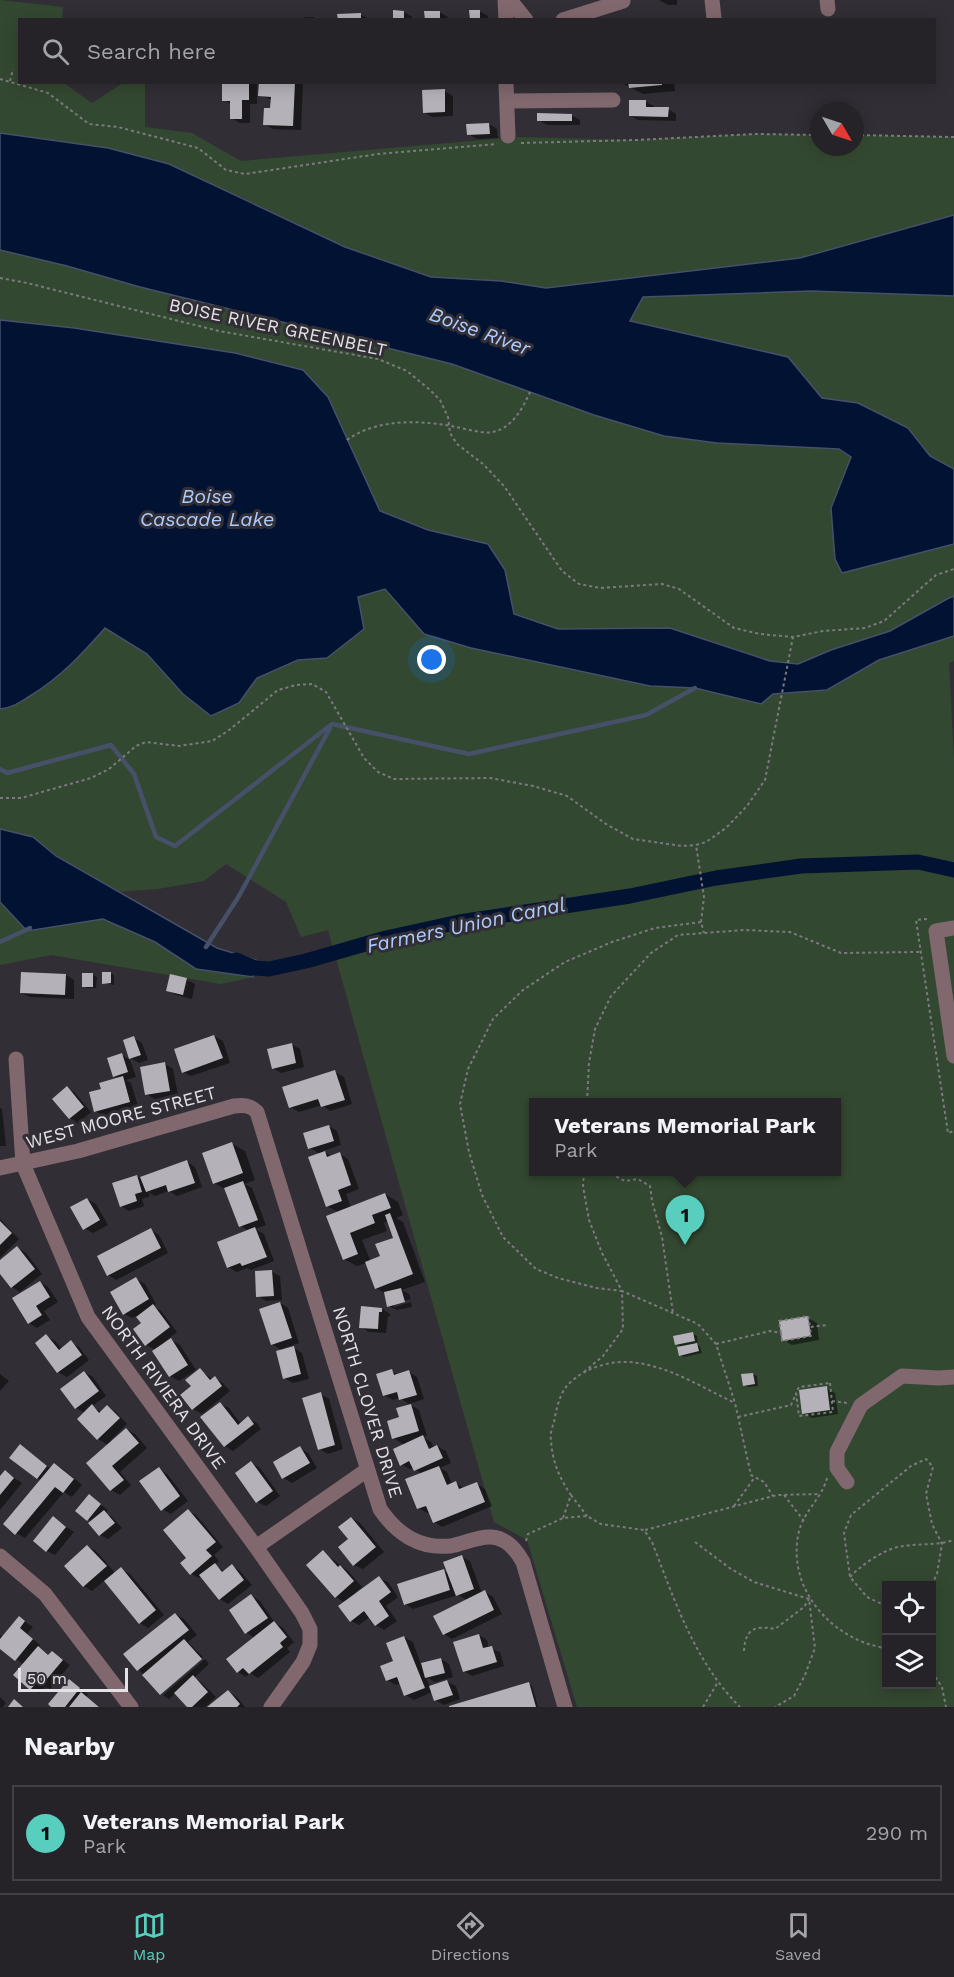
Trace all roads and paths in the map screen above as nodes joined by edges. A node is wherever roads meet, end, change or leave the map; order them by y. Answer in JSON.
{"nodes":[{"id":1,"x":506,"y":0,"type":"edge"},
{"id":2,"x":510,"y":0,"type":"edge"},
{"id":3,"x":712,"y":0,"type":"edge"},
{"id":4,"x":623,"y":2,"type":"dead end"},
{"id":5,"x":506,"y":18,"type":"edge"},
{"id":6,"x":524,"y":18,"type":"edge"},
{"id":7,"x":570,"y":18,"type":"edge"},
{"id":8,"x":714,"y":18,"type":"dead end"},
{"id":9,"x":13,"y":69,"type":"dead end"},
{"id":10,"x":0,"y":79,"type":"edge"},
{"id":11,"x":10,"y":82,"type":"junction"},
{"id":12,"x":506,"y":84,"type":"edge"},
{"id":13,"x":613,"y":100,"type":"dead end"},
{"id":14,"x":507,"y":101,"type":"junction"},
{"id":15,"x":810,"y":135,"type":"edge"},
{"id":16,"x":864,"y":135,"type":"edge"},
{"id":17,"x":954,"y":137,"type":"edge"},
{"id":18,"x":508,"y":141,"type":"junction"},
{"id":19,"x":0,"y":278,"type":"edge"},
{"id":20,"x":530,"y":392,"type":"dead end"},
{"id":21,"x":449,"y":425,"type":"junction"},
{"id":22,"x":347,"y":440,"type":"dead end"},
{"id":23,"x":954,"y":569,"type":"edge"},
{"id":24,"x":793,"y":637,"type":"junction"},
{"id":25,"x":0,"y":798,"type":"edge"},
{"id":26,"x":696,"y":845,"type":"junction"},
{"id":27,"x":701,"y":922,"type":"junction"},
{"id":28,"x":954,"y":928,"type":"edge"},
{"id":29,"x":704,"y":933,"type":"junction"},
{"id":30,"x":920,"y":952,"type":"dead end"},
{"id":31,"x":954,"y":1056,"type":"edge"},
{"id":32,"x":16,"y":1059,"type":"dead end"},
{"id":33,"x":587,"y":1098,"type":"edge"},
{"id":34,"x":252,"y":1107,"type":"joint"},
{"id":35,"x":23,"y":1164,"type":"junction"},
{"id":36,"x":0,"y":1168,"type":"edge"},
{"id":37,"x":584,"y":1176,"type":"edge"},
{"id":38,"x":615,"y":1176,"type":"edge"},
{"id":39,"x":622,"y":1291,"type":"junction"},
{"id":40,"x":673,"y":1312,"type":"junction"},
{"id":41,"x":827,"y":1325,"type":"dead end"},
{"id":42,"x":810,"y":1328,"type":"junction"},
{"id":43,"x":781,"y":1333,"type":"junction"},
{"id":44,"x":716,"y":1344,"type":"junction"},
{"id":45,"x":584,"y":1372,"type":"junction"},
{"id":46,"x":954,"y":1377,"type":"edge"},
{"id":47,"x":796,"y":1393,"type":"junction"},
{"id":48,"x":832,"y":1401,"type":"junction"},
{"id":49,"x":735,"y":1403,"type":"junction"},
{"id":50,"x":849,"y":1403,"type":"dead end"},
{"id":51,"x":738,"y":1417,"type":"junction"},
{"id":52,"x":367,"y":1470,"type":"junction"},
{"id":53,"x":755,"y":1477,"type":"junction"},
{"id":54,"x":847,"y":1482,"type":"dead end"},
{"id":55,"x":820,"y":1494,"type":"dead end"},
{"id":56,"x":571,"y":1495,"type":"junction"},
{"id":57,"x":784,"y":1495,"type":"junction"},
{"id":58,"x":773,"y":1496,"type":"junction"},
{"id":59,"x":734,"y":1506,"type":"junction"},
{"id":60,"x":587,"y":1516,"type":"junction"},
{"id":61,"x":563,"y":1518,"type":"junction"},
{"id":62,"x":804,"y":1521,"type":"dead end"},
{"id":63,"x":644,"y":1530,"type":"junction"},
{"id":64,"x":954,"y":1540,"type":"edge"},
{"id":65,"x":694,"y":1542,"type":"dead end"},
{"id":66,"x":942,"y":1544,"type":"junction"},
{"id":67,"x":256,"y":1547,"type":"junction"},
{"id":68,"x":0,"y":1556,"type":"edge"},
{"id":69,"x":523,"y":1562,"type":"junction"},
{"id":70,"x":850,"y":1577,"type":"junction"},
{"id":71,"x":934,"y":1581,"type":"edge"},
{"id":72,"x":809,"y":1599,"type":"junction"},
{"id":73,"x":882,"y":1604,"type":"edge"},
{"id":74,"x":744,"y":1651,"type":"dead end"},
{"id":75,"x":936,"y":1678,"type":"edge"},
{"id":76,"x":718,"y":1682,"type":"junction"},
{"id":77,"x":131,"y":1707,"type":"edge"},
{"id":78,"x":271,"y":1707,"type":"edge"},
{"id":79,"x":566,"y":1707,"type":"edge"},
{"id":80,"x":703,"y":1707,"type":"edge"},
{"id":81,"x":741,"y":1707,"type":"edge"},
{"id":82,"x":775,"y":1707,"type":"edge"},
{"id":83,"x":946,"y":1707,"type":"edge"}],
"edges":[{"from":1,"to":5,"type":"street"},
{"from":2,"to":6,"type":"street"},
{"from":3,"to":8,"type":"street"},
{"from":4,"to":7,"type":"street"},
{"from":9,"to":11,"type":"path"},
{"from":10,"to":11,"type":"path"},
{"from":11,"to":18,"type":"path"},
{"from":12,"to":14,"type":"street"},
{"from":13,"to":14,"type":"street"},
{"from":14,"to":18,"type":"street"},
{"from":15,"to":18,"type":"path"},
{"from":16,"to":17,"type":"path"},
{"from":19,"to":21,"type":"path","name":"BOISE RIVER GREENBELT"},
{"from":20,"to":21,"type":"path"},
{"from":21,"to":22,"type":"path"},
{"from":21,"to":24,"type":"path","name":"BOISE RIVER GREENBELT"},
{"from":23,"to":24,"type":"path","name":"BOISE RIVER GREENBELT"},
{"from":24,"to":26,"type":"path"},
{"from":25,"to":26,"type":"path"},
{"from":26,"to":27,"type":"path"},
{"from":27,"to":29,"type":"path"},
{"from":27,"to":39,"type":"path"},
{"from":28,"to":31,"type":"street"},
{"from":29,"to":30,"type":"path"},
{"from":29,"to":33,"type":"path"},
{"from":32,"to":35,"type":"street","name":"NORTH RIVIERA DRIVE"},
{"from":34,"to":35,"type":"street","name":"WEST MOORE STREET"},
{"from":34,"to":52,"type":"street","name":"NORTH CLOVER DRIVE"},
{"from":35,"to":36,"type":"street","name":"WEST MOORE STREET"},
{"from":35,"to":67,"type":"street","name":"NORTH RIVIERA DRIVE"},
{"from":37,"to":39,"type":"path"},
{"from":38,"to":40,"type":"path"},
{"from":39,"to":40,"type":"path"},
{"from":39,"to":45,"type":"path"},
{"from":40,"to":44,"type":"path"},
{"from":41,"to":42,"type":"path"},
{"from":42,"to":43,"type":"path"},
{"from":42,"to":43,"type":"path"},
{"from":43,"to":44,"type":"path"},
{"from":44,"to":49,"type":"path"},
{"from":45,"to":49,"type":"path"},
{"from":45,"to":56,"type":"path"},
{"from":46,"to":54,"type":"street"},
{"from":47,"to":48,"type":"path"},
{"from":47,"to":48,"type":"path"},
{"from":47,"to":51,"type":"path"},
{"from":48,"to":50,"type":"path"},
{"from":49,"to":51,"type":"path"},
{"from":51,"to":53,"type":"path"},
{"from":52,"to":67,"type":"street"},
{"from":52,"to":69,"type":"street","name":"NORTH CLOVER DRIVE"},
{"from":53,"to":58,"type":"path"},
{"from":53,"to":59,"type":"path"},
{"from":55,"to":57,"type":"path"},
{"from":56,"to":60,"type":"path"},
{"from":56,"to":61,"type":"path"},
{"from":57,"to":58,"type":"path"},
{"from":57,"to":62,"type":"path"},
{"from":58,"to":59,"type":"path"},
{"from":59,"to":63,"type":"path"},
{"from":60,"to":61,"type":"path"},
{"from":60,"to":63,"type":"path"},
{"from":61,"to":69,"type":"path"},
{"from":63,"to":76,"type":"path"},
{"from":64,"to":66,"type":"path"},
{"from":65,"to":72,"type":"path"},
{"from":66,"to":70,"type":"path"},
{"from":66,"to":70,"type":"path"},
{"from":66,"to":71,"type":"path"},
{"from":67,"to":78,"type":"street","name":"NORTH RIVIERA DRIVE"},
{"from":68,"to":77,"type":"street"},
{"from":69,"to":79,"type":"street","name":"NORTH CLOVER DRIVE"},
{"from":70,"to":73,"type":"path"},
{"from":72,"to":74,"type":"path"},
{"from":72,"to":82,"type":"path"},
{"from":75,"to":83,"type":"path"},
{"from":76,"to":80,"type":"path"},
{"from":76,"to":81,"type":"path"}]}
